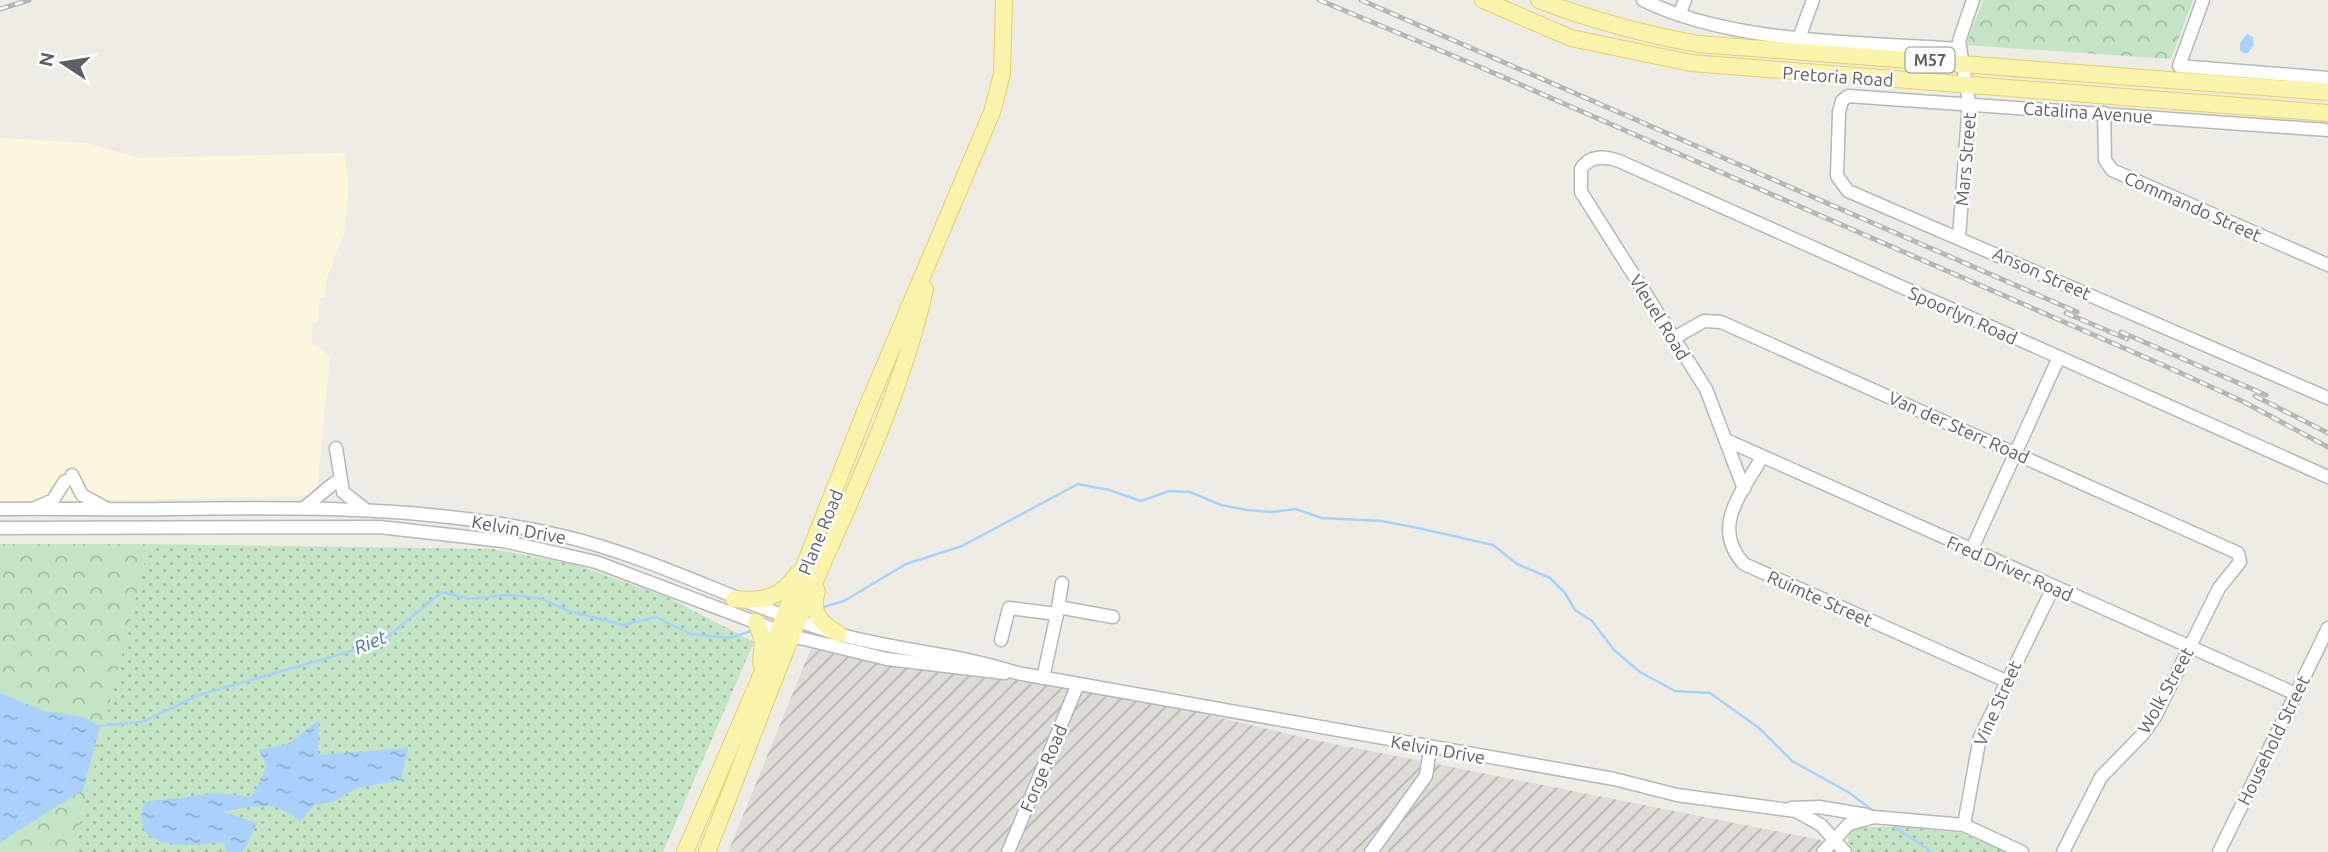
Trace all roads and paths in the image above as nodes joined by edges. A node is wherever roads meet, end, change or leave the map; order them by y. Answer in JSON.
{"nodes":[{"id":1,"x":1004,"y":0,"type":"edge"},
{"id":2,"x":1483,"y":0,"type":"edge"},
{"id":3,"x":1539,"y":0,"type":"edge"},
{"id":4,"x":1643,"y":0,"type":"edge"},
{"id":5,"x":1685,"y":0,"type":"edge"},
{"id":6,"x":1813,"y":0,"type":"edge"},
{"id":7,"x":1973,"y":0,"type":"edge"},
{"id":8,"x":2203,"y":0,"type":"edge"},
{"id":9,"x":1679,"y":15,"type":"junction"},
{"id":10,"x":1799,"y":38,"type":"junction"},
{"id":11,"x":1960,"y":56,"type":"junction"},
{"id":12,"x":2328,"y":78,"type":"edge"},
{"id":13,"x":1966,"y":86,"type":"junction"},
{"id":14,"x":2328,"y":92,"type":"edge"},
{"id":15,"x":1848,"y":96,"type":"joint"},
{"id":16,"x":1969,"y":103,"type":"junction"},
{"id":17,"x":2104,"y":113,"type":"junction"},
{"id":18,"x":2328,"y":113,"type":"edge"},
{"id":19,"x":2328,"y":130,"type":"edge"},
{"id":20,"x":1597,"y":157,"type":"joint"},
{"id":21,"x":1961,"y":206,"type":"junction"},
{"id":22,"x":951,"y":211,"type":"junction"},
{"id":23,"x":1940,"y":229,"type":"junction"},
{"id":24,"x":1959,"y":237,"type":"junction"},
{"id":25,"x":2328,"y":265,"type":"edge"},
{"id":26,"x":1674,"y":338,"type":"junction"},
{"id":27,"x":2059,"y":357,"type":"junction"},
{"id":28,"x":2328,"y":398,"type":"edge"},
{"id":29,"x":878,"y":410,"type":"dead end"},
{"id":30,"x":1726,"y":440,"type":"junction"},
{"id":31,"x":336,"y":448,"type":"dead end"},
{"id":32,"x":2016,"y":453,"type":"junction"},
{"id":33,"x":1762,"y":457,"type":"junction"},
{"id":34,"x":2328,"y":477,"type":"edge"},
{"id":35,"x":334,"y":483,"type":"dead end"},
{"id":36,"x":1745,"y":489,"type":"junction"},
{"id":37,"x":835,"y":495,"type":"junction"},
{"id":38,"x":0,"y":509,"type":"edge"},
{"id":39,"x":34,"y":509,"type":"junction"},
{"id":40,"x":303,"y":509,"type":"junction"},
{"id":41,"x":111,"y":510,"type":"junction"},
{"id":42,"x":369,"y":512,"type":"junction"},
{"id":43,"x":0,"y":528,"type":"edge"},
{"id":44,"x":812,"y":551,"type":"junction"},
{"id":45,"x":1971,"y":551,"type":"junction"},
{"id":46,"x":2241,"y":559,"type":"joint"},
{"id":47,"x":821,"y":571,"type":"junction"},
{"id":48,"x":1062,"y":583,"type":"dead end"},
{"id":49,"x":2053,"y":588,"type":"junction"},
{"id":50,"x":734,"y":599,"type":"junction"},
{"id":51,"x":1058,"y":611,"type":"junction"},
{"id":52,"x":1113,"y":617,"type":"dead end"},
{"id":53,"x":756,"y":622,"type":"junction"},
{"id":54,"x":789,"y":626,"type":"junction"},
{"id":55,"x":2328,"y":628,"type":"edge"},
{"id":56,"x":839,"y":634,"type":"junction"},
{"id":57,"x":1001,"y":640,"type":"dead end"},
{"id":58,"x":2189,"y":646,"type":"junction"},
{"id":59,"x":1017,"y":673,"type":"junction"},
{"id":60,"x":1043,"y":678,"type":"junction"},
{"id":61,"x":2006,"y":681,"type":"junction"},
{"id":62,"x":758,"y":683,"type":"junction"},
{"id":63,"x":1078,"y":684,"type":"junction"},
{"id":64,"x":2296,"y":694,"type":"junction"},
{"id":65,"x":1430,"y":748,"type":"junction"},
{"id":66,"x":1784,"y":808,"type":"junction"},
{"id":67,"x":1874,"y":817,"type":"junction"},
{"id":68,"x":1964,"y":825,"type":"junction"},
{"id":69,"x":1834,"y":840,"type":"junction"},
{"id":70,"x":685,"y":852,"type":"edge"},
{"id":71,"x":707,"y":852,"type":"edge"},
{"id":72,"x":1008,"y":852,"type":"edge"},
{"id":73,"x":1371,"y":852,"type":"edge"},
{"id":74,"x":1823,"y":852,"type":"edge"},
{"id":75,"x":1845,"y":852,"type":"edge"},
{"id":76,"x":2022,"y":852,"type":"edge"},
{"id":77,"x":2063,"y":852,"type":"edge"},
{"id":78,"x":2219,"y":852,"type":"edge"}],
"edges":[{"from":1,"to":22,"type":"main road","name":"Plane Road"},
{"from":2,"to":13,"type":"main road","name":"Pretoria Road","number":"M57"},
{"from":3,"to":11,"type":"main road","name":"Pretoria Road","number":"M57"},
{"from":4,"to":9,"type":"street"},
{"from":5,"to":9,"type":"street"},
{"from":6,"to":10,"type":"street"},
{"from":7,"to":11,"type":"street","name":"Mars Street"},
{"from":8,"to":12,"type":"street"},
{"from":9,"to":10,"type":"street"},
{"from":10,"to":11,"type":"street"},
{"from":11,"to":13,"type":"street","name":"Mars Street"},
{"from":11,"to":14,"type":"main road","name":"Pretoria Road","number":"M57"},
{"from":13,"to":16,"type":"street","name":"Mars Street"},
{"from":13,"to":18,"type":"main road","name":"Pretoria Road","number":"M57"},
{"from":15,"to":16,"type":"street","name":"Catalina Avenue"},
{"from":15,"to":23,"type":"street","name":"Anson Street"},
{"from":16,"to":17,"type":"street","name":"Catalina Avenue"},
{"from":16,"to":21,"type":"street","name":"Mars Street"},
{"from":17,"to":19,"type":"street","name":"Catalina Avenue"},
{"from":17,"to":25,"type":"street","name":"Commando Street"},
{"from":20,"to":26,"type":"street","name":"Vleuel Road"},
{"from":20,"to":27,"type":"street","name":"Spoorlyn Road"},
{"from":21,"to":23,"type":"street"},
{"from":21,"to":24,"type":"street","name":"Mars Street"},
{"from":22,"to":37,"type":"main road","name":"Plane Road"},
{"from":22,"to":47,"type":"main road","name":"Plane Road"},
{"from":23,"to":24,"type":"street","name":"Anson Street"},
{"from":24,"to":28,"type":"street","name":"Anson Street"},
{"from":26,"to":30,"type":"street","name":"Vleuel Road"},
{"from":26,"to":32,"type":"street","name":"Van der Sterr Road"},
{"from":27,"to":32,"type":"street"},
{"from":27,"to":34,"type":"street","name":"Spoorlyn Road"},
{"from":29,"to":37,"type":"main road"},
{"from":30,"to":33,"type":"street","name":"Fred Driver Road"},
{"from":30,"to":36,"type":"street","name":"Vleuel Road"},
{"from":31,"to":42,"type":"street"},
{"from":32,"to":45,"type":"street"},
{"from":32,"to":46,"type":"street","name":"Van der Sterr Road"},
{"from":33,"to":36,"type":"street","name":"Ruimte Street"},
{"from":33,"to":45,"type":"street","name":"Fred Driver Road"},
{"from":35,"to":40,"type":"street"},
{"from":36,"to":61,"type":"street","name":"Ruimte Street"},
{"from":37,"to":44,"type":"main road","name":"Plane Road"},
{"from":38,"to":39,"type":"street","name":"Kelvin Drive"},
{"from":39,"to":41,"type":"street","name":"Kelvin Drive"},
{"from":39,"to":41,"type":"street"},
{"from":40,"to":41,"type":"street","name":"Kelvin Drive"},
{"from":40,"to":42,"type":"street","name":"Kelvin Drive"},
{"from":42,"to":50,"type":"street","name":"Kelvin Drive"},
{"from":43,"to":53,"type":"street","name":"Kelvin Drive"},
{"from":44,"to":50,"type":"main road"},
{"from":44,"to":54,"type":"main road","name":"Plane Road"},
{"from":45,"to":49,"type":"street","name":"Fred Driver Road"},
{"from":46,"to":58,"type":"street","name":"Wolk Street"},
{"from":47,"to":54,"type":"main road","name":"Plane Road"},
{"from":47,"to":56,"type":"main road"},
{"from":48,"to":51,"type":"street"},
{"from":49,"to":58,"type":"street","name":"Fred Driver Road"},
{"from":49,"to":61,"type":"street","name":"Vine Street"},
{"from":50,"to":54,"type":"street","name":"Kelvin Drive"},
{"from":51,"to":52,"type":"street"},
{"from":51,"to":57,"type":"street"},
{"from":51,"to":60,"type":"street"},
{"from":53,"to":54,"type":"street","name":"Kelvin Drive"},
{"from":53,"to":62,"type":"main road"},
{"from":54,"to":56,"type":"street","name":"Kelvin Drive"},
{"from":54,"to":59,"type":"street","name":"Kelvin Drive"},
{"from":54,"to":62,"type":"main road","name":"Plane Road"},
{"from":54,"to":71,"type":"main road","name":"Plane Road"},
{"from":55,"to":64,"type":"street","name":"Household Street"},
{"from":56,"to":59,"type":"street","name":"Kelvin Drive"},
{"from":58,"to":64,"type":"street","name":"Fred Driver Road"},
{"from":58,"to":77,"type":"street","name":"Wolk Street"},
{"from":59,"to":60,"type":"street","name":"Kelvin Drive"},
{"from":60,"to":63,"type":"street","name":"Kelvin Drive"},
{"from":61,"to":68,"type":"street","name":"Vine Street"},
{"from":62,"to":70,"type":"main road","name":"Plane Road"},
{"from":63,"to":65,"type":"street","name":"Kelvin Drive"},
{"from":63,"to":72,"type":"street","name":"Forge Road"},
{"from":64,"to":78,"type":"street","name":"Household Street"},
{"from":65,"to":66,"type":"street","name":"Kelvin Drive"},
{"from":65,"to":73,"type":"street"},
{"from":66,"to":67,"type":"street"},
{"from":66,"to":69,"type":"street","name":"Kelvin Drive"},
{"from":67,"to":68,"type":"street"},
{"from":67,"to":69,"type":"street"},
{"from":68,"to":76,"type":"street"},
{"from":69,"to":74,"type":"street"},
{"from":69,"to":75,"type":"street","name":"Kelvin Drive"}]}
